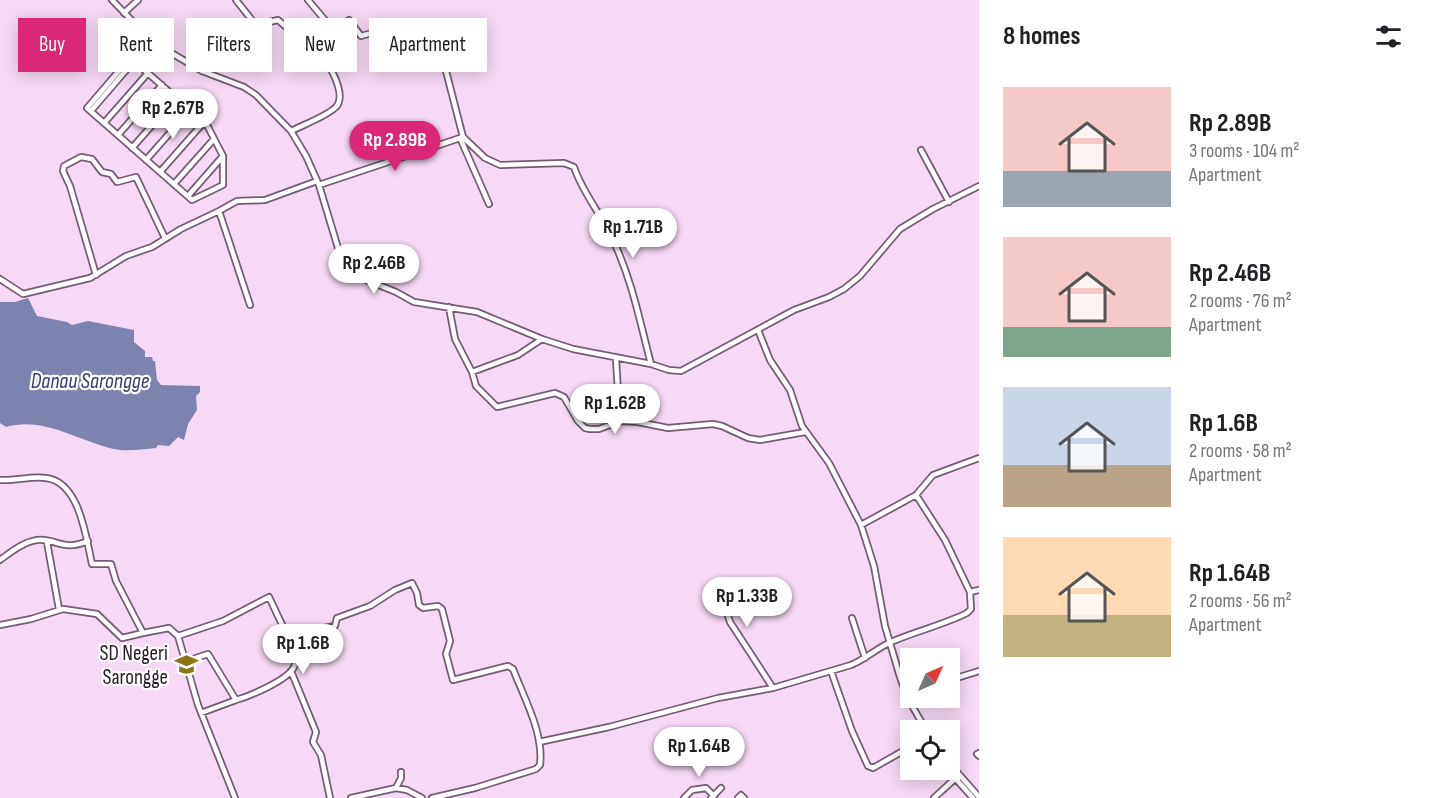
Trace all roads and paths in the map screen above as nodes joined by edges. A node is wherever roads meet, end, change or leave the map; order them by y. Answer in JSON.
{"nodes":[{"id":1,"x":112,"y":0,"type":"edge"},
{"id":2,"x":138,"y":0,"type":"edge"},
{"id":3,"x":236,"y":0,"type":"edge"},
{"id":4,"x":308,"y":0,"type":"edge"},
{"id":5,"x":124,"y":13,"type":"junction"},
{"id":6,"x":129,"y":18,"type":"edge"},
{"id":7,"x":250,"y":18,"type":"edge"},
{"id":8,"x":323,"y":18,"type":"edge"},
{"id":9,"x":357,"y":31,"type":"edge"},
{"id":10,"x":121,"y":72,"type":"edge"},
{"id":11,"x":124,"y":72,"type":"edge"},
{"id":12,"x":205,"y":72,"type":"edge"},
{"id":13,"x":332,"y":72,"type":"edge"},
{"id":14,"x":148,"y":73,"type":"joint"},
{"id":15,"x":162,"y":85,"type":"junction"},
{"id":16,"x":176,"y":98,"type":"junction"},
{"id":17,"x":89,"y":109,"type":"junction"},
{"id":18,"x":190,"y":110,"type":"junction"},
{"id":19,"x":204,"y":122,"type":"junction"},
{"id":20,"x":104,"y":123,"type":"junction"},
{"id":21,"x":291,"y":131,"type":"junction"},
{"id":22,"x":118,"y":135,"type":"junction"},
{"id":23,"x":462,"y":138,"type":"junction"},
{"id":24,"x":214,"y":139,"type":"junction"},
{"id":25,"x":132,"y":147,"type":"junction"},
{"id":26,"x":921,"y":150,"type":"dead end"},
{"id":27,"x":223,"y":156,"type":"junction"},
{"id":28,"x":146,"y":160,"type":"junction"},
{"id":29,"x":160,"y":172,"type":"junction"},
{"id":30,"x":318,"y":183,"type":"junction"},
{"id":31,"x":174,"y":184,"type":"junction"},
{"id":32,"x":979,"y":186,"type":"edge"},
{"id":33,"x":188,"y":196,"type":"junction"},
{"id":34,"x":949,"y":202,"type":"junction"},
{"id":35,"x":489,"y":204,"type":"dead end"},
{"id":36,"x":219,"y":211,"type":"junction"},
{"id":37,"x":165,"y":238,"type":"junction"},
{"id":38,"x":96,"y":275,"type":"junction"},
{"id":39,"x":0,"y":279,"type":"edge"},
{"id":40,"x":250,"y":306,"type":"dead end"},
{"id":41,"x":449,"y":307,"type":"junction"},
{"id":42,"x":758,"y":330,"type":"junction"},
{"id":43,"x":542,"y":339,"type":"junction"},
{"id":44,"x":616,"y":359,"type":"junction"},
{"id":45,"x":651,"y":364,"type":"junction"},
{"id":46,"x":472,"y":372,"type":"junction"},
{"id":47,"x":619,"y":409,"type":"dead end"},
{"id":48,"x":805,"y":432,"type":"junction"},
{"id":49,"x":979,"y":458,"type":"edge"},
{"id":50,"x":0,"y":480,"type":"edge"},
{"id":51,"x":916,"y":495,"type":"junction"},
{"id":52,"x":861,"y":525,"type":"junction"},
{"id":53,"x":88,"y":541,"type":"junction"},
{"id":54,"x":47,"y":542,"type":"junction"},
{"id":55,"x":0,"y":560,"type":"edge"},
{"id":56,"x":979,"y":590,"type":"edge"},
{"id":57,"x":970,"y":592,"type":"junction"},
{"id":58,"x":787,"y":596,"type":"dead end"},
{"id":59,"x":59,"y":609,"type":"junction"},
{"id":60,"x":852,"y":618,"type":"dead end"},
{"id":61,"x":0,"y":625,"type":"edge"},
{"id":62,"x":143,"y":633,"type":"junction"},
{"id":63,"x":178,"y":636,"type":"junction"},
{"id":64,"x":890,"y":642,"type":"junction"},
{"id":65,"x":294,"y":650,"type":"junction"},
{"id":66,"x":865,"y":658,"type":"junction"},
{"id":67,"x":187,"y":661,"type":"junction"},
{"id":68,"x":900,"y":670,"type":"edge"},
{"id":69,"x":291,"y":671,"type":"junction"},
{"id":70,"x":831,"y":671,"type":"junction"},
{"id":71,"x":979,"y":671,"type":"edge"},
{"id":72,"x":960,"y":677,"type":"edge"},
{"id":73,"x":773,"y":688,"type":"junction"},
{"id":74,"x":236,"y":700,"type":"junction"},
{"id":75,"x":201,"y":713,"type":"junction"},
{"id":76,"x":539,"y":742,"type":"junction"},
{"id":77,"x":900,"y":753,"type":"edge"},
{"id":78,"x":401,"y":772,"type":"dead end"},
{"id":79,"x":954,"y":780,"type":"edge"},
{"id":80,"x":959,"y":780,"type":"edge"},
{"id":81,"x":960,"y":780,"type":"edge"},
{"id":82,"x":396,"y":788,"type":"junction"},
{"id":83,"x":722,"y":788,"type":"dead end"},
{"id":84,"x":749,"y":792,"type":"dead end"},
{"id":85,"x":713,"y":797,"type":"edge"},
{"id":86,"x":938,"y":797,"type":"edge"},
{"id":87,"x":979,"y":797,"type":"edge"},
{"id":88,"x":235,"y":798,"type":"edge"},
{"id":89,"x":330,"y":798,"type":"edge"},
{"id":90,"x":351,"y":798,"type":"edge"},
{"id":91,"x":422,"y":798,"type":"edge"},
{"id":92,"x":432,"y":798,"type":"edge"},
{"id":93,"x":684,"y":798,"type":"edge"},
{"id":94,"x":742,"y":798,"type":"edge"},
{"id":95,"x":973,"y":798,"type":"edge"}],
"edges":[{"from":1,"to":5,"type":"street"},
{"from":2,"to":5,"type":"street"},
{"from":3,"to":7,"type":"street"},
{"from":4,"to":8,"type":"street"},
{"from":5,"to":6,"type":"street"},
{"from":9,"to":23,"type":"street"},
{"from":10,"to":17,"type":"street"},
{"from":11,"to":17,"type":"street"},
{"from":12,"to":21,"type":"street"},
{"from":13,"to":21,"type":"street"},
{"from":14,"to":15,"type":"street"},
{"from":14,"to":20,"type":"street"},
{"from":15,"to":16,"type":"street"},
{"from":15,"to":22,"type":"street"},
{"from":16,"to":18,"type":"street"},
{"from":16,"to":25,"type":"street"},
{"from":17,"to":20,"type":"street"},
{"from":18,"to":19,"type":"street"},
{"from":18,"to":28,"type":"street"},
{"from":19,"to":24,"type":"street"},
{"from":19,"to":29,"type":"street"},
{"from":20,"to":22,"type":"street"},
{"from":21,"to":30,"type":"street"},
{"from":22,"to":25,"type":"street"},
{"from":23,"to":30,"type":"street"},
{"from":23,"to":35,"type":"street"},
{"from":23,"to":45,"type":"street"},
{"from":24,"to":27,"type":"street"},
{"from":24,"to":31,"type":"street"},
{"from":25,"to":28,"type":"street"},
{"from":26,"to":34,"type":"street"},
{"from":27,"to":33,"type":"street"},
{"from":27,"to":33,"type":"street"},
{"from":28,"to":29,"type":"street"},
{"from":29,"to":31,"type":"street"},
{"from":30,"to":36,"type":"street"},
{"from":30,"to":41,"type":"street"},
{"from":31,"to":33,"type":"street"},
{"from":32,"to":34,"type":"street"},
{"from":34,"to":42,"type":"street"},
{"from":36,"to":37,"type":"street"},
{"from":36,"to":40,"type":"street"},
{"from":37,"to":38,"type":"street"},
{"from":37,"to":38,"type":"street"},
{"from":38,"to":39,"type":"street"},
{"from":41,"to":43,"type":"street"},
{"from":41,"to":46,"type":"street"},
{"from":42,"to":45,"type":"street"},
{"from":42,"to":48,"type":"street"},
{"from":43,"to":44,"type":"street"},
{"from":43,"to":46,"type":"street"},
{"from":44,"to":45,"type":"street"},
{"from":44,"to":47,"type":"street"},
{"from":46,"to":48,"type":"street"},
{"from":48,"to":52,"type":"street"},
{"from":49,"to":51,"type":"street"},
{"from":50,"to":53,"type":"street"},
{"from":51,"to":52,"type":"street"},
{"from":51,"to":57,"type":"street"},
{"from":52,"to":64,"type":"street"},
{"from":53,"to":54,"type":"street"},
{"from":53,"to":62,"type":"street"},
{"from":54,"to":55,"type":"street"},
{"from":54,"to":59,"type":"street"},
{"from":56,"to":57,"type":"street"},
{"from":57,"to":64,"type":"street"},
{"from":58,"to":73,"type":"street"},
{"from":59,"to":61,"type":"street"},
{"from":59,"to":62,"type":"street"},
{"from":60,"to":66,"type":"street"},
{"from":62,"to":63,"type":"street"},
{"from":63,"to":65,"type":"street"},
{"from":63,"to":67,"type":"street"},
{"from":64,"to":66,"type":"street"},
{"from":64,"to":68,"type":"street"},
{"from":65,"to":69,"type":"street"},
{"from":65,"to":76,"type":"street"},
{"from":66,"to":70,"type":"street"},
{"from":67,"to":74,"type":"street"},
{"from":67,"to":75,"type":"street"},
{"from":69,"to":74,"type":"street"},
{"from":69,"to":89,"type":"street"},
{"from":70,"to":73,"type":"street"},
{"from":70,"to":77,"type":"street"},
{"from":71,"to":72,"type":"street"},
{"from":73,"to":76,"type":"street"},
{"from":74,"to":75,"type":"street"},
{"from":75,"to":88,"type":"street"},
{"from":76,"to":92,"type":"street"},
{"from":78,"to":82,"type":"street"},
{"from":79,"to":86,"type":"street"},
{"from":80,"to":95,"type":"street"},
{"from":81,"to":87,"type":"street"},
{"from":82,"to":90,"type":"street"},
{"from":82,"to":91,"type":"street"},
{"from":83,"to":85,"type":"street"},
{"from":84,"to":94,"type":"street"},
{"from":85,"to":93,"type":"street"}]}
